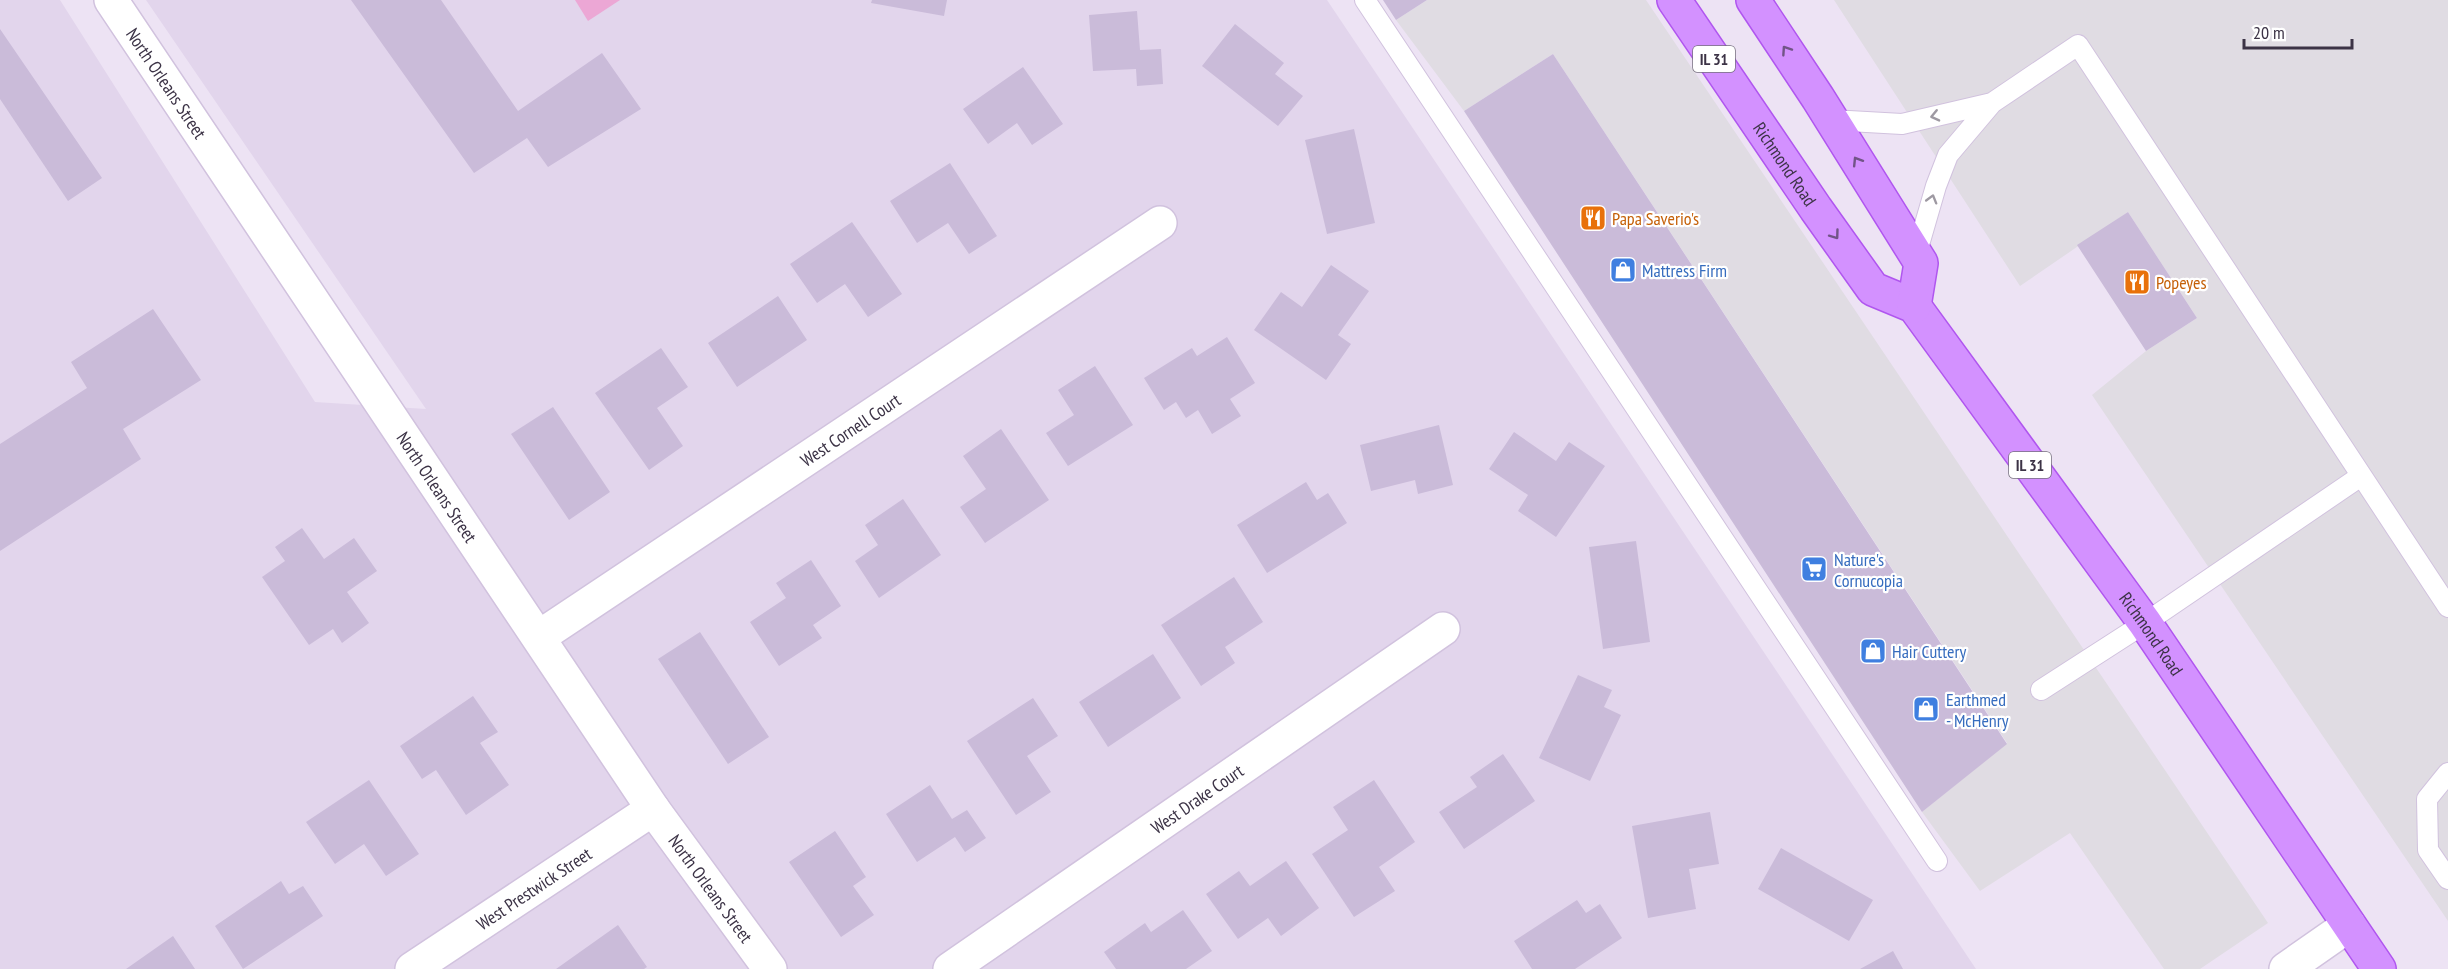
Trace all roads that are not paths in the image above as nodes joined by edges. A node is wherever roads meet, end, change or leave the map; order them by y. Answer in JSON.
{"nodes":[{"id":1,"x":111,"y":0,"type":"edge"},
{"id":2,"x":1365,"y":0,"type":"edge"},
{"id":3,"x":1674,"y":0,"type":"edge"},
{"id":4,"x":1753,"y":0,"type":"edge"},
{"id":5,"x":1992,"y":103,"type":"junction"},
{"id":6,"x":1831,"y":120,"type":"junction"},
{"id":7,"x":1161,"y":223,"type":"dead end"},
{"id":8,"x":1916,"y":255,"type":"junction"},
{"id":9,"x":1914,"y":306,"type":"junction"},
{"id":10,"x":2361,"y":476,"type":"junction"},
{"id":11,"x":2448,"y":607,"type":"edge"},
{"id":12,"x":2145,"y":624,"type":"junction"},
{"id":13,"x":1443,"y":629,"type":"dead end"},
{"id":14,"x":539,"y":637,"type":"junction"},
{"id":15,"x":2041,"y":690,"type":"dead end"},
{"id":16,"x":2448,"y":773,"type":"edge"},
{"id":17,"x":653,"y":809,"type":"junction"},
{"id":18,"x":1937,"y":861,"type":"dead end"},
{"id":19,"x":2448,"y":879,"type":"edge"},
{"id":20,"x":2349,"y":925,"type":"junction"},
{"id":21,"x":412,"y":969,"type":"edge"},
{"id":22,"x":770,"y":969,"type":"edge"},
{"id":23,"x":950,"y":969,"type":"edge"},
{"id":24,"x":2286,"y":969,"type":"edge"},
{"id":25,"x":2379,"y":969,"type":"edge"}],
"edges":[{"from":1,"to":14,"type":"street","name":"North Orleans Street"},
{"from":2,"to":18,"type":"lane"},
{"from":3,"to":9,"type":"main road","name":"Richmond Road","number":"IL 31","one_way":true},
{"from":6,"to":4,"type":"main road","one_way":true},
{"from":5,"to":6,"type":"lane","one_way":true},
{"from":8,"to":5,"type":"lane","one_way":true},
{"from":5,"to":10,"type":"lane"},
{"from":8,"to":6,"type":"main road","one_way":true},
{"from":7,"to":14,"type":"street","name":"West Cornell Court"},
{"from":8,"to":9,"type":"main road"},
{"from":9,"to":12,"type":"main road","name":"Richmond Road","number":"IL 31"},
{"from":10,"to":11,"type":"lane"},
{"from":10,"to":12,"type":"lane"},
{"from":12,"to":15,"type":"lane"},
{"from":12,"to":20,"type":"main road","name":"Richmond Road","number":"IL 31"},
{"from":13,"to":23,"type":"street","name":"West Drake Court"},
{"from":14,"to":17,"type":"street","name":"North Orleans Street"},
{"from":16,"to":19,"type":"lane"},
{"from":17,"to":21,"type":"street","name":"West Prestwick Street"},
{"from":17,"to":22,"type":"street","name":"North Orleans Street"},
{"from":20,"to":24,"type":"street"},
{"from":20,"to":25,"type":"main road","name":"Richmond Road","number":"IL 31"}]}
